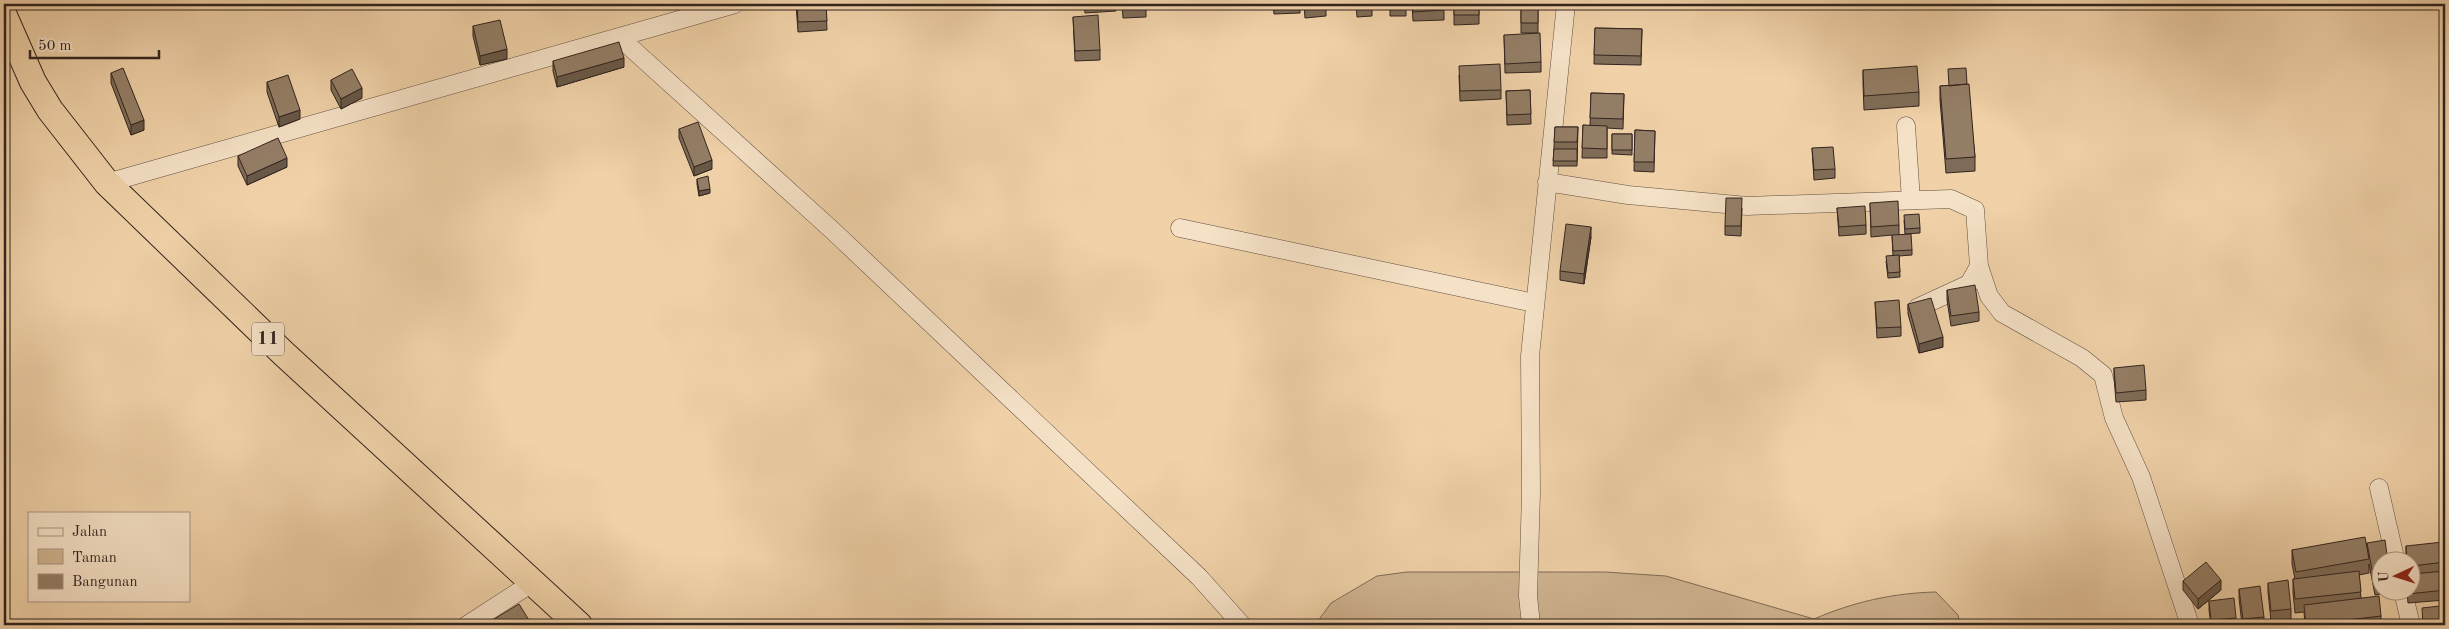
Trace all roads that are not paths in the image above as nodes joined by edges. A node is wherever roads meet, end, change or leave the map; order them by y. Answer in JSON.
{"nodes":[{"id":1,"x":735,"y":4,"type":"edge"},
{"id":2,"x":1566,"y":4,"type":"edge"},
{"id":3,"x":4,"y":16,"type":"edge"},
{"id":4,"x":619,"y":37,"type":"junction"},
{"id":5,"x":1906,"y":126,"type":"dead end"},
{"id":6,"x":1547,"y":182,"type":"junction"},
{"id":7,"x":107,"y":183,"type":"junction"},
{"id":8,"x":1910,"y":200,"type":"junction"},
{"id":9,"x":1180,"y":228,"type":"dead end"},
{"id":10,"x":1979,"y":266,"type":"junction"},
{"id":11,"x":1534,"y":303,"type":"junction"},
{"id":12,"x":1917,"y":308,"type":"edge"},
{"id":13,"x":2378,"y":488,"type":"dead end"},
{"id":14,"x":2394,"y":552,"type":"edge"},
{"id":15,"x":532,"y":583,"type":"junction"},
{"id":16,"x":2406,"y":602,"type":"edge"},
{"id":17,"x":467,"y":625,"type":"edge"},
{"id":18,"x":578,"y":625,"type":"edge"},
{"id":19,"x":1242,"y":625,"type":"edge"},
{"id":20,"x":1531,"y":625,"type":"edge"},
{"id":21,"x":2190,"y":625,"type":"edge"},
{"id":22,"x":2412,"y":625,"type":"edge"}],
"edges":[{"from":1,"to":4,"type":"street"},
{"from":2,"to":6,"type":"street"},
{"from":3,"to":7,"type":"highway","number":"11"},
{"from":4,"to":7,"type":"street"},
{"from":4,"to":19,"type":"street"},
{"from":5,"to":8,"type":"street"},
{"from":6,"to":8,"type":"street"},
{"from":6,"to":11,"type":"street"},
{"from":7,"to":15,"type":"highway","number":"11"},
{"from":8,"to":10,"type":"street"},
{"from":9,"to":11,"type":"street"},
{"from":10,"to":12,"type":"street"},
{"from":10,"to":21,"type":"street"},
{"from":11,"to":20,"type":"street"},
{"from":13,"to":14,"type":"street"},
{"from":15,"to":17,"type":"street"},
{"from":15,"to":18,"type":"highway","number":"11"},
{"from":16,"to":22,"type":"street"}]}
